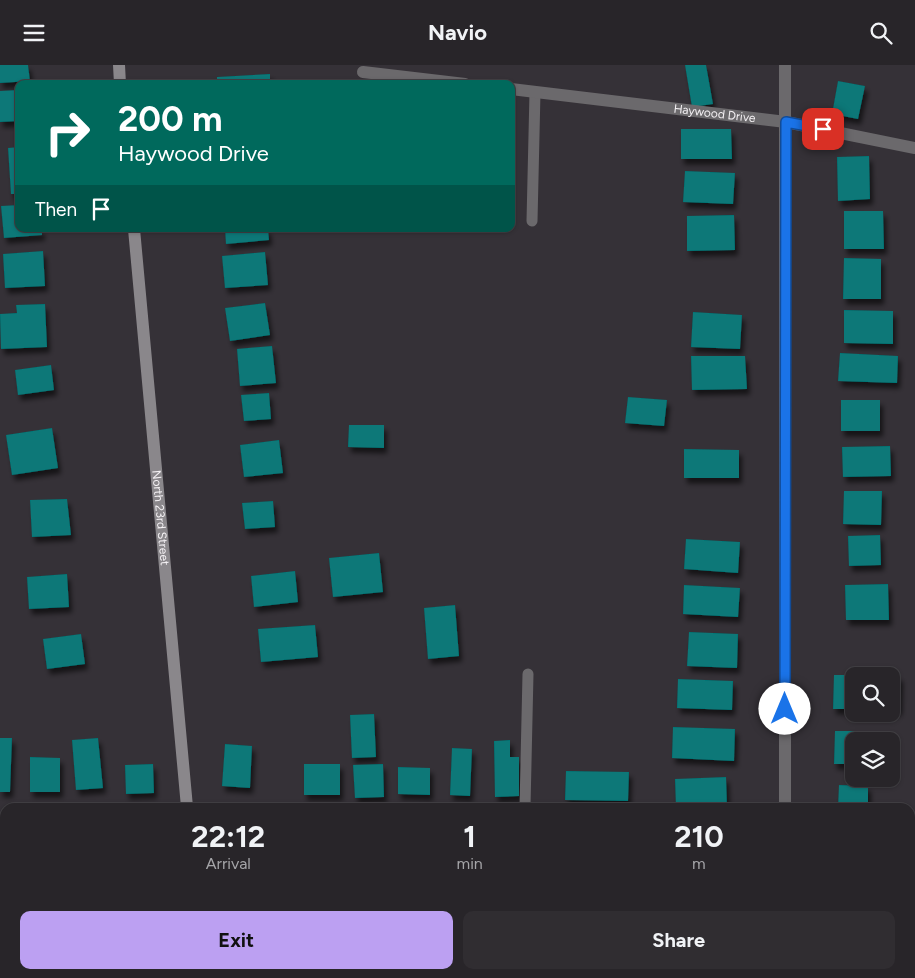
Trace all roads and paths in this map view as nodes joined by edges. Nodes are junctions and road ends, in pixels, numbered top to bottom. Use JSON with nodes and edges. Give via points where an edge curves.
{"nodes":[{"id":1,"x":119,"y":65,"type":"edge"},
{"id":2,"x":785,"y":65,"type":"edge"},
{"id":3,"x":362,"y":71,"type":"dead end"},
{"id":4,"x":120,"y":80,"type":"edge"},
{"id":5,"x":433,"y":80,"type":"edge"},
{"id":6,"x":515,"y":90,"type":"edge"},
{"id":7,"x":535,"y":92,"type":"junction"},
{"id":8,"x":786,"y":122,"type":"junction"},
{"id":9,"x":915,"y":148,"type":"edge"},
{"id":10,"x":532,"y":221,"type":"dead end"},
{"id":11,"x":134,"y":232,"type":"edge"},
{"id":12,"x":528,"y":674,"type":"dead end"},
{"id":13,"x":187,"y":803,"type":"edge"},
{"id":14,"x":526,"y":803,"type":"edge"},
{"id":15,"x":785,"y":803,"type":"edge"}],
"edges":[{"from":1,"to":4,"type":"main road"},
{"from":2,"to":8,"type":"street"},
{"from":3,"to":5,"type":"street"},
{"from":6,"to":7,"type":"street","name":"Haywood Drive"},
{"from":7,"to":8,"type":"street","name":"Haywood Drive"},
{"from":7,"to":10,"type":"lane"},
{"from":8,"to":9,"type":"street","name":"Haywood Drive"},
{"from":8,"to":15,"type":"street"},
{"from":11,"to":13,"type":"main road","name":"North 23rd Street"},
{"from":12,"to":14,"type":"lane"}]}
